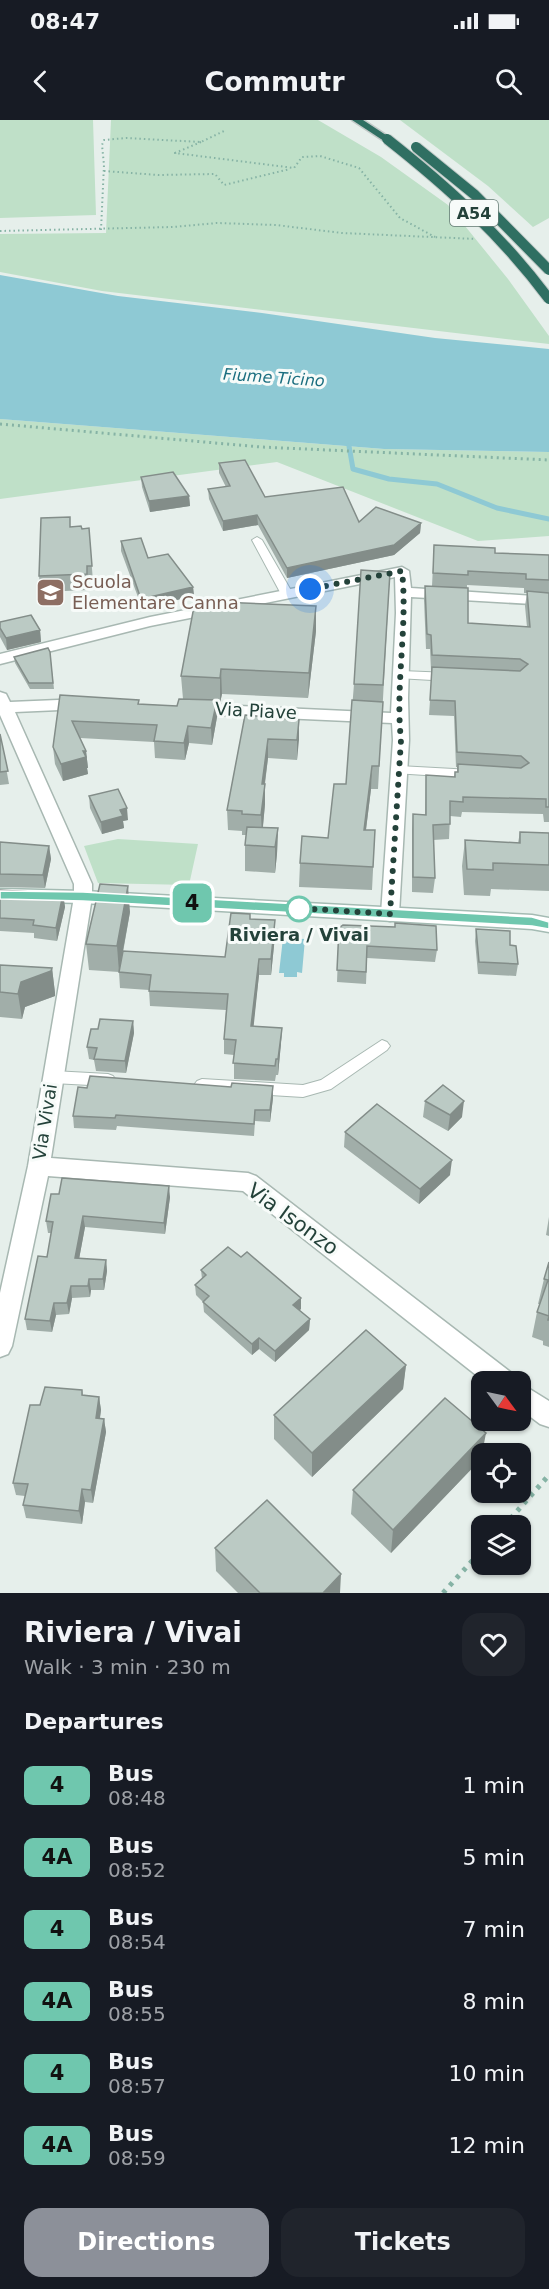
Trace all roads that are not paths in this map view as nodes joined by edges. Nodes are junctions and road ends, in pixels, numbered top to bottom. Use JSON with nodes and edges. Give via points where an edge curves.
{"nodes":[{"id":1,"x":357,"y":120,"type":"edge"},
{"id":2,"x":376,"y":120,"type":"edge"},
{"id":3,"x":392,"y":136,"type":"junction"},
{"id":4,"x":549,"y":270,"type":"edge"},
{"id":5,"x":549,"y":299,"type":"edge"},
{"id":6,"x":257,"y":540,"type":"dead end"},
{"id":7,"x":405,"y":592,"type":"junction"},
{"id":8,"x":287,"y":594,"type":"junction"},
{"id":9,"x":549,"y":601,"type":"edge"},
{"id":10,"x":0,"y":659,"type":"edge"},
{"id":11,"x":401,"y":675,"type":"junction"},
{"id":12,"x":459,"y":677,"type":"edge"},
{"id":13,"x":3,"y":702,"type":"edge"},
{"id":14,"x":93,"y":704,"type":"edge"},
{"id":15,"x":175,"y":708,"type":"edge"},
{"id":16,"x":399,"y":718,"type":"junction"},
{"id":17,"x":399,"y":771,"type":"junction"},
{"id":18,"x":483,"y":775,"type":"edge"},
{"id":19,"x":0,"y":895,"type":"edge"},
{"id":20,"x":83,"y":897,"type":"junction"},
{"id":21,"x":390,"y":914,"type":"junction"},
{"id":22,"x":549,"y":925,"type":"edge"},
{"id":23,"x":382,"y":1046,"type":"dead end"},
{"id":24,"x":53,"y":1077,"type":"junction"},
{"id":25,"x":124,"y":1081,"type":"edge"},
{"id":26,"x":184,"y":1084,"type":"edge"},
{"id":27,"x":39,"y":1166,"type":"junction"},
{"id":28,"x":0,"y":1346,"type":"edge"},
{"id":29,"x":490,"y":1371,"type":"edge"},
{"id":30,"x":531,"y":1402,"type":"edge"},
{"id":31,"x":549,"y":1416,"type":"edge"}],
"edges":[{"from":1,"to":3,"type":"highway","number":"A54"},
{"from":2,"to":3,"type":"highway","number":"A54"},
{"from":3,"to":4,"type":"highway","number":"A54","bridge":true,"via":[[437,162]]},
{"from":3,"to":5,"type":"highway","number":"A54","bridge":true,"via":[[497,234]]},
{"from":6,"to":8,"type":"lane"},
{"from":7,"to":8,"type":"street","via":[[402,571]]},
{"from":7,"to":9,"type":"street"},
{"from":7,"to":11,"type":"street"},
{"from":8,"to":10,"type":"street","via":[[60,642]]},
{"from":11,"to":12,"type":"lane"},
{"from":11,"to":16,"type":"street"},
{"from":13,"to":14,"type":"street"},
{"from":13,"to":20,"type":"street","via":[[83,884]]},
{"from":15,"to":16,"type":"street","name":"Via Piave"},
{"from":16,"to":17,"type":"street"},
{"from":17,"to":18,"type":"lane"},
{"from":17,"to":21,"type":"street"},
{"from":19,"to":20,"type":"street"},
{"from":20,"to":21,"type":"street"},
{"from":20,"to":24,"type":"street","name":"Via Vivai"},
{"from":21,"to":22,"type":"street"},
{"from":23,"to":26,"type":"lane","via":[[326,1085],[303,1091]]},
{"from":24,"to":25,"type":"lane"},
{"from":24,"to":27,"type":"street","name":"Via Vivai"},
{"from":27,"to":28,"type":"street","name":"Via Vivai"},
{"from":27,"to":29,"type":"street","name":"Via Isonzo","via":[[248,1182]]},
{"from":30,"to":31,"type":"street"}]}
